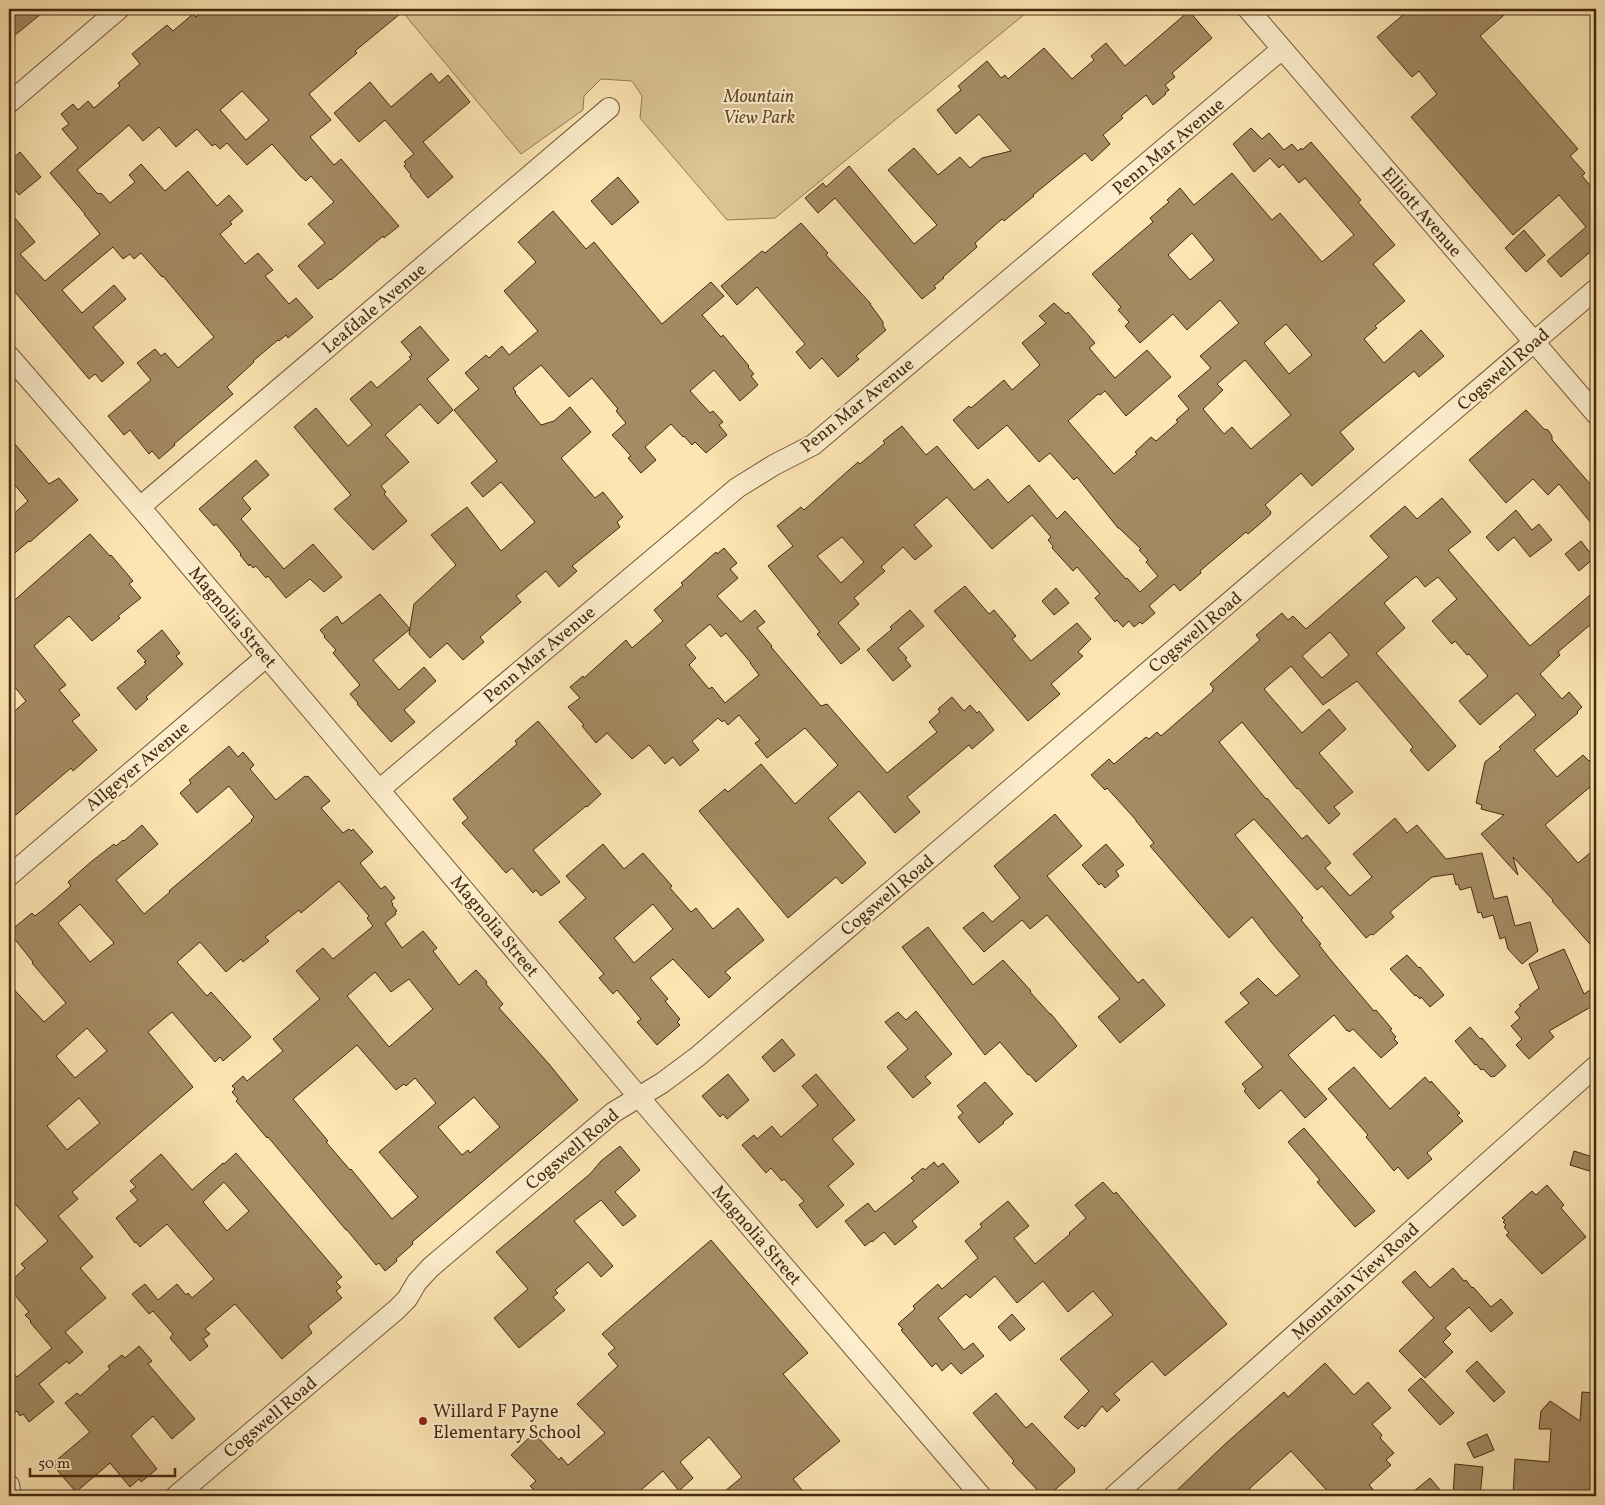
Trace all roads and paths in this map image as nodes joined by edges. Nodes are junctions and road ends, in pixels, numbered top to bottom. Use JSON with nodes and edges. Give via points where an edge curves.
{"nodes":[{"id":1,"x":119,"y":9,"type":"edge"},
{"id":2,"x":1248,"y":9,"type":"edge"},
{"id":3,"x":1282,"y":49,"type":"junction"},
{"id":4,"x":9,"y":103,"type":"edge"},
{"id":5,"x":609,"y":108,"type":"dead end"},
{"id":6,"x":1596,"y":289,"type":"edge"},
{"id":7,"x":1534,"y":342,"type":"junction"},
{"id":8,"x":9,"y":356,"type":"edge"},
{"id":9,"x":1596,"y":414,"type":"edge"},
{"id":10,"x":140,"y":507,"type":"junction"},
{"id":11,"x":266,"y":657,"type":"junction"},
{"id":12,"x":379,"y":790,"type":"junction"},
{"id":13,"x":9,"y":876,"type":"edge"},
{"id":14,"x":1596,"y":1066,"type":"edge"},
{"id":15,"x":638,"y":1096,"type":"junction"},
{"id":16,"x":9,"y":1485,"type":"edge"},
{"id":17,"x":11,"y":1496,"type":"edge"},
{"id":18,"x":176,"y":1496,"type":"edge"},
{"id":19,"x":981,"y":1496,"type":"edge"},
{"id":20,"x":1114,"y":1496,"type":"edge"}],
"edges":[{"from":1,"to":4,"type":"street"},
{"from":2,"to":3,"type":"street","name":"Elliott Avenue"},
{"from":3,"to":7,"type":"street","name":"Elliott Avenue"},
{"from":3,"to":12,"type":"street","name":"Penn Mar Avenue","via":[[813,445],[737,488]]},
{"from":5,"to":10,"type":"street","name":"Leafdale Avenue"},
{"from":6,"to":7,"type":"street","name":"Cogswell Road"},
{"from":7,"to":9,"type":"street","name":"Elliott Avenue"},
{"from":7,"to":15,"type":"street","name":"Cogswell Road","via":[[704,1051],[662,1083]]},
{"from":8,"to":10,"type":"street","name":"Magnolia Street"},
{"from":10,"to":11,"type":"street","name":"Magnolia Street"},
{"from":11,"to":12,"type":"street","name":"Magnolia Street"},
{"from":11,"to":13,"type":"street","name":"Allgeyer Avenue"},
{"from":12,"to":15,"type":"street","name":"Magnolia Street"},
{"from":14,"to":20,"type":"street","name":"Mountain View Road"},
{"from":15,"to":18,"type":"street","name":"Cogswell Road","via":[[614,1112],[431,1267],[396,1310]]},
{"from":15,"to":19,"type":"street","name":"Magnolia Street"},
{"from":16,"to":17,"type":"street"}]}
